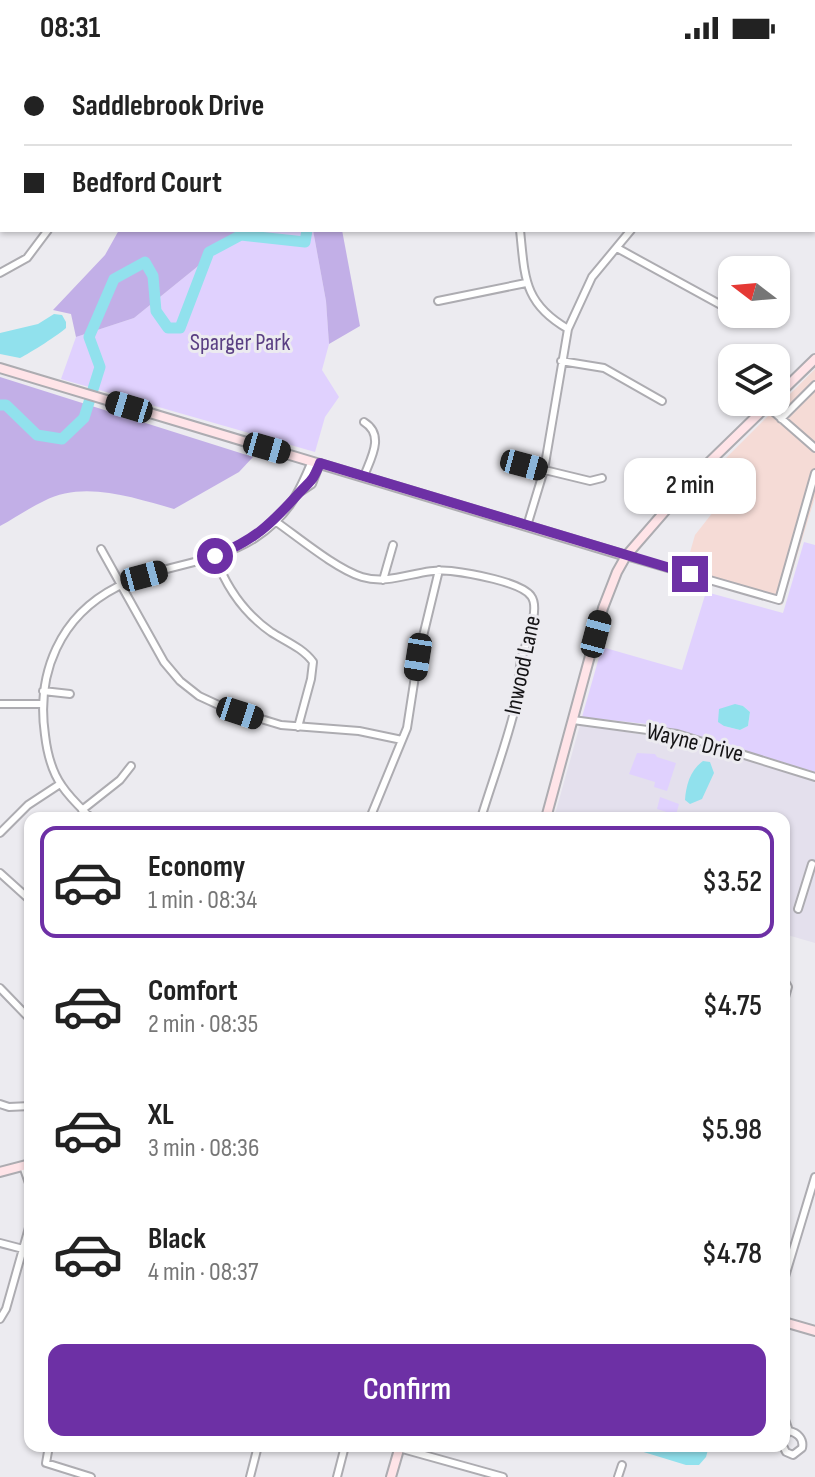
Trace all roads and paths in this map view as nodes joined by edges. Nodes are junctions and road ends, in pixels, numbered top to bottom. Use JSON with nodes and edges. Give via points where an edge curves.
{"nodes":[{"id":1,"x":46,"y":232,"type":"edge"},
{"id":2,"x":520,"y":232,"type":"edge"},
{"id":3,"x":629,"y":232,"type":"edge"},
{"id":4,"x":617,"y":248,"type":"junction"},
{"id":5,"x":0,"y":273,"type":"edge"},
{"id":6,"x":526,"y":283,"type":"junction"},
{"id":7,"x":438,"y":301,"type":"dead end"},
{"id":8,"x":718,"y":304,"type":"edge"},
{"id":9,"x":568,"y":329,"type":"junction"},
{"id":10,"x":815,"y":359,"type":"edge"},
{"id":11,"x":561,"y":361,"type":"junction"},
{"id":12,"x":0,"y":368,"type":"edge"},
{"id":13,"x":790,"y":383,"type":"edge"},
{"id":14,"x":815,"y":385,"type":"edge"},
{"id":15,"x":662,"y":401,"type":"dead end"},
{"id":16,"x":757,"y":416,"type":"edge"},
{"id":17,"x":779,"y":416,"type":"edge"},
{"id":18,"x":781,"y":419,"type":"junction"},
{"id":19,"x":364,"y":422,"type":"dead end"},
{"id":20,"x":815,"y":448,"type":"edge"},
{"id":21,"x":316,"y":462,"type":"junction"},
{"id":22,"x":524,"y":465,"type":"dead end"},
{"id":23,"x":544,"y":470,"type":"junction"},
{"id":24,"x":815,"y":473,"type":"edge"},
{"id":25,"x":364,"y":476,"type":"junction"},
{"id":26,"x":602,"y":478,"type":"dead end"},
{"id":27,"x":811,"y":500,"type":"edge"},
{"id":28,"x":275,"y":521,"type":"junction"},
{"id":29,"x":527,"y":526,"type":"junction"},
{"id":30,"x":393,"y":545,"type":"dead end"},
{"id":31,"x":101,"y":549,"type":"dead end"},
{"id":32,"x":215,"y":556,"type":"junction"},
{"id":33,"x":626,"y":556,"type":"junction"},
{"id":34,"x":439,"y":570,"type":"junction"},
{"id":35,"x":383,"y":580,"type":"junction"},
{"id":36,"x":120,"y":585,"type":"junction"},
{"id":37,"x":43,"y":691,"type":"junction"},
{"id":38,"x":70,"y":694,"type":"dead end"},
{"id":39,"x":0,"y":704,"type":"edge"},
{"id":40,"x":42,"y":704,"type":"junction"},
{"id":41,"x":573,"y":720,"type":"junction"},
{"id":42,"x":298,"y":727,"type":"junction"},
{"id":43,"x":402,"y":740,"type":"junction"},
{"id":44,"x":131,"y":766,"type":"dead end"},
{"id":45,"x":815,"y":777,"type":"edge"},
{"id":46,"x":60,"y":784,"type":"junction"},
{"id":47,"x":82,"y":810,"type":"junction"},
{"id":48,"x":84,"y":812,"type":"edge"},
{"id":49,"x":372,"y":812,"type":"edge"},
{"id":50,"x":483,"y":812,"type":"edge"},
{"id":51,"x":548,"y":812,"type":"edge"},
{"id":52,"x":0,"y":833,"type":"edge"},
{"id":53,"x":812,"y":864,"type":"dead end"},
{"id":54,"x":0,"y":873,"type":"edge"},
{"id":55,"x":24,"y":895,"type":"edge"},
{"id":56,"x":798,"y":909,"type":"dead end"},
{"id":57,"x":0,"y":988,"type":"edge"},
{"id":58,"x":24,"y":1013,"type":"edge"},
{"id":59,"x":0,"y":1104,"type":"edge"},
{"id":60,"x":24,"y":1106,"type":"edge"},
{"id":61,"x":24,"y":1166,"type":"edge"},
{"id":62,"x":0,"y":1172,"type":"edge"},
{"id":63,"x":815,"y":1177,"type":"edge"},
{"id":64,"x":0,"y":1243,"type":"edge"},
{"id":65,"x":24,"y":1245,"type":"edge"},
{"id":66,"x":23,"y":1249,"type":"junction"},
{"id":67,"x":790,"y":1260,"type":"edge"},
{"id":68,"x":0,"y":1319,"type":"edge"},
{"id":69,"x":790,"y":1324,"type":"edge"},
{"id":70,"x":815,"y":1331,"type":"edge"},
{"id":71,"x":790,"y":1434,"type":"edge"},
{"id":72,"x":47,"y":1452,"type":"edge"},
{"id":73,"x":256,"y":1452,"type":"edge"},
{"id":74,"x":343,"y":1452,"type":"edge"},
{"id":75,"x":398,"y":1452,"type":"edge"},
{"id":76,"x":416,"y":1452,"type":"edge"},
{"id":77,"x":786,"y":1452,"type":"edge"},
{"id":78,"x":622,"y":1465,"type":"dead end"},
{"id":79,"x":91,"y":1477,"type":"edge"},
{"id":80,"x":250,"y":1477,"type":"edge"},
{"id":81,"x":337,"y":1477,"type":"edge"},
{"id":82,"x":391,"y":1477,"type":"edge"},
{"id":83,"x":503,"y":1477,"type":"edge"},
{"id":84,"x":618,"y":1477,"type":"edge"}],
"edges":[{"from":1,"to":5,"type":"street","via":[[27,258]]},
{"from":2,"to":6,"type":"street"},
{"from":3,"to":4,"type":"street"},
{"from":4,"to":8,"type":"street"},
{"from":4,"to":9,"type":"street","via":[[592,277]]},
{"from":6,"to":7,"type":"street"},
{"from":6,"to":9,"type":"street","via":[[542,311]]},
{"from":9,"to":11,"type":"street"},
{"from":10,"to":13,"type":"street"},
{"from":11,"to":15,"type":"street","via":[[604,368]]},
{"from":11,"to":23,"type":"street"},
{"from":12,"to":21,"type":"street"},
{"from":14,"to":18,"type":"street"},
{"from":16,"to":33,"type":"street"},
{"from":17,"to":18,"type":"street"},
{"from":18,"to":20,"type":"street"},
{"from":19,"to":25,"type":"street","via":[[376,436]]},
{"from":21,"to":25,"type":"street"},
{"from":21,"to":28,"type":"street"},
{"from":22,"to":23,"type":"street"},
{"from":23,"to":26,"type":"street","via":[[590,481]]},
{"from":23,"to":29,"type":"street"},
{"from":24,"to":27,"type":"street"},
{"from":25,"to":29,"type":"street"},
{"from":27,"to":33,"type":"street","via":[[779,600]]},
{"from":28,"to":32,"type":"street","via":[[256,537]]},
{"from":28,"to":35,"type":"street","name":"Inwood Lane","via":[[353,573]]},
{"from":29,"to":33,"type":"street"},
{"from":30,"to":35,"type":"street"},
{"from":31,"to":36,"type":"street"},
{"from":32,"to":36,"type":"street"},
{"from":32,"to":42,"type":"street","via":[[243,608],[313,662]]},
{"from":33,"to":41,"type":"street","via":[[603,608]]},
{"from":34,"to":35,"type":"street","name":"Inwood Lane"},
{"from":34,"to":43,"type":"street"},
{"from":34,"to":50,"type":"street","name":"Inwood Lane","via":[[526,590],[535,602],[516,706]]},
{"from":36,"to":37,"type":"street","via":[[92,603],[70,627],[49,662]]},
{"from":36,"to":42,"type":"street","via":[[155,648],[189,689],[225,708]]},
{"from":37,"to":38,"type":"street"},
{"from":37,"to":40,"type":"street"},
{"from":39,"to":40,"type":"street"},
{"from":40,"to":46,"type":"street","via":[[47,748]]},
{"from":41,"to":45,"type":"street","name":"Wayne Drive","via":[[677,734]]},
{"from":41,"to":51,"type":"street"},
{"from":42,"to":43,"type":"street"},
{"from":43,"to":49,"type":"street"},
{"from":44,"to":47,"type":"street"},
{"from":46,"to":47,"type":"street"},
{"from":46,"to":52,"type":"street"},
{"from":47,"to":48,"type":"street"},
{"from":53,"to":56,"type":"street"},
{"from":54,"to":55,"type":"street"},
{"from":57,"to":58,"type":"street"},
{"from":59,"to":60,"type":"street"},
{"from":61,"to":62,"type":"street"},
{"from":63,"to":67,"type":"street"},
{"from":64,"to":66,"type":"street"},
{"from":65,"to":66,"type":"street"},
{"from":66,"to":68,"type":"street"},
{"from":69,"to":70,"type":"street"},
{"from":71,"to":77,"type":"street","via":[[799,1435],[802,1448],[793,1455]]},
{"from":72,"to":79,"type":"street","via":[[48,1464]]},
{"from":73,"to":80,"type":"street"},
{"from":74,"to":81,"type":"street"},
{"from":75,"to":82,"type":"street"},
{"from":76,"to":83,"type":"street"},
{"from":78,"to":84,"type":"street"}]}
